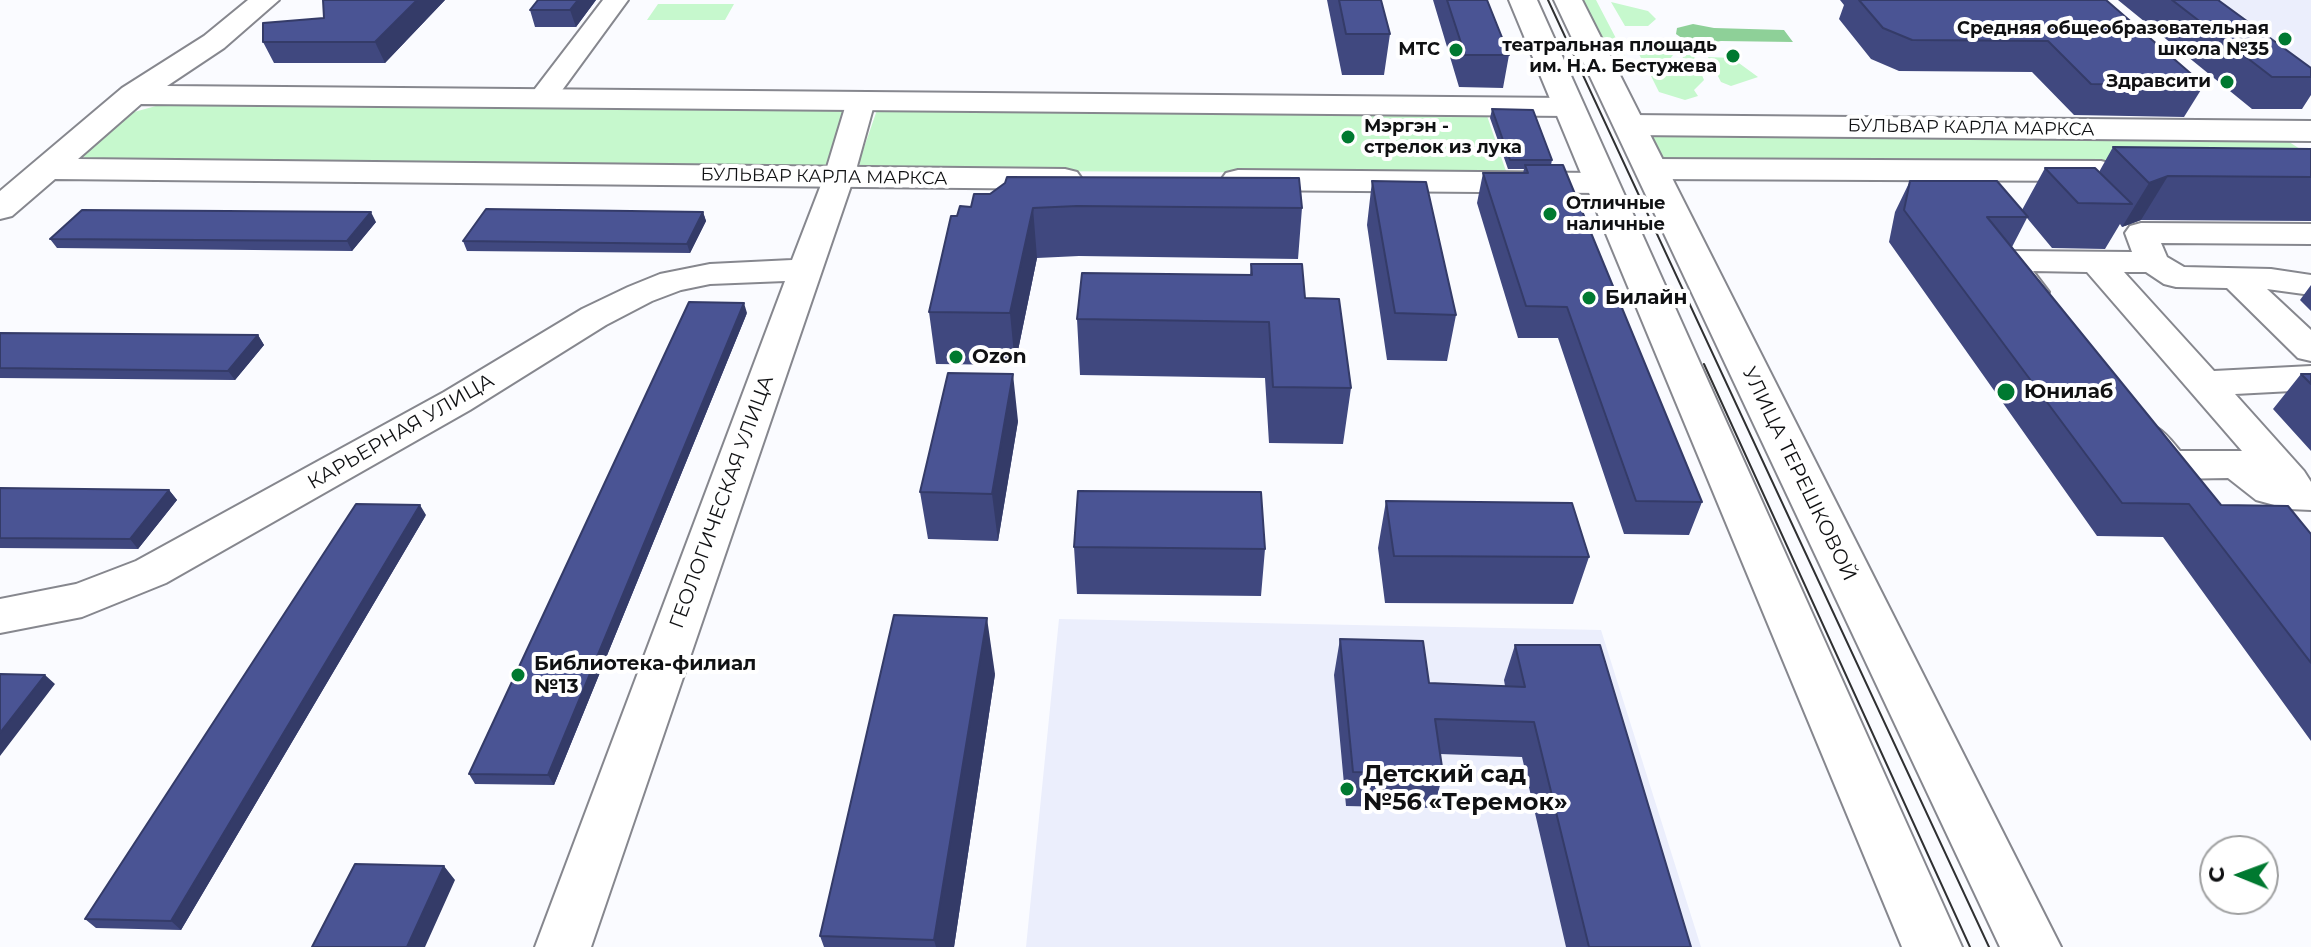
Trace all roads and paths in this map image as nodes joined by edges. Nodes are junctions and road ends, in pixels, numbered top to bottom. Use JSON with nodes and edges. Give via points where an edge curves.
{"nodes":[{"id":1,"x":265,"y":0,"type":"edge"},
{"id":2,"x":616,"y":0,"type":"edge"},
{"id":3,"x":1523,"y":0,"type":"edge"},
{"id":4,"x":1568,"y":0,"type":"edge"},
{"id":5,"x":133,"y":95,"type":"junction"},
{"id":6,"x":542,"y":98,"type":"junction"},
{"id":7,"x":861,"y":101,"type":"junction"},
{"id":8,"x":1568,"y":107,"type":"junction"},
{"id":9,"x":1630,"y":125,"type":"junction"},
{"id":10,"x":2305,"y":136,"type":"edge"},
{"id":11,"x":47,"y":169,"type":"junction"},
{"id":12,"x":1652,"y":169,"type":"junction"},
{"id":13,"x":1966,"y":171,"type":"junction"},
{"id":14,"x":2136,"y":172,"type":"edge"},
{"id":15,"x":839,"y":177,"type":"junction"},
{"id":16,"x":1093,"y":179,"type":"edge"},
{"id":17,"x":1204,"y":180,"type":"edge"},
{"id":18,"x":1601,"y":183,"type":"junction"},
{"id":19,"x":0,"y":209,"type":"edge"},
{"id":20,"x":2311,"y":234,"type":"edge"},
{"id":21,"x":2042,"y":262,"type":"junction"},
{"id":22,"x":2097,"y":262,"type":"junction"},
{"id":23,"x":2153,"y":262,"type":"junction"},
{"id":24,"x":805,"y":270,"type":"junction"},
{"id":25,"x":2236,"y":278,"type":"junction"},
{"id":26,"x":2311,"y":285,"type":"edge"},
{"id":27,"x":2055,"y":321,"type":"edge"},
{"id":28,"x":2311,"y":350,"type":"edge"},
{"id":29,"x":2311,"y":378,"type":"edge"},
{"id":30,"x":2204,"y":384,"type":"junction"},
{"id":31,"x":2121,"y":405,"type":"edge"},
{"id":32,"x":2256,"y":464,"type":"junction"},
{"id":33,"x":2307,"y":496,"type":"edge"},
{"id":34,"x":0,"y":616,"type":"edge"},
{"id":35,"x":563,"y":947,"type":"edge"},
{"id":36,"x":1932,"y":947,"type":"edge"},
{"id":37,"x":2031,"y":947,"type":"edge"}],
"edges":[{"from":1,"to":5,"type":"street","via":[[214,42]]},
{"from":2,"to":6,"type":"street"},
{"from":3,"to":8,"type":"street"},
{"from":4,"to":9,"type":"street","name":"УЛИЦА ТЕРЕШКОВОЙ"},
{"from":5,"to":6,"type":"street"},
{"from":5,"to":11,"type":"street"},
{"from":6,"to":7,"type":"street"},
{"from":7,"to":8,"type":"street"},
{"from":7,"to":15,"type":"street","name":"ГЕОЛОГИЧЕСКАЯ УЛИЦА"},
{"from":8,"to":18,"type":"street"},
{"from":9,"to":10,"type":"street","name":"БУЛЬВАР КАРЛА МАРКСА"},
{"from":9,"to":12,"type":"street","name":"УЛИЦА ТЕРЕШКОВОЙ"},
{"from":11,"to":15,"type":"street","name":"БУЛЬВАР КАРЛА МАРКСА"},
{"from":11,"to":19,"type":"street"},
{"from":12,"to":13,"type":"street"},
{"from":12,"to":37,"type":"street","name":"УЛИЦА ТЕРЕШКОВОЙ"},
{"from":13,"to":14,"type":"street"},
{"from":13,"to":21,"type":"street"},
{"from":15,"to":16,"type":"street","name":"БУЛЬВАР КАРЛА МАРКСА"},
{"from":15,"to":24,"type":"street","name":"ГЕОЛОГИЧЕСКАЯ УЛИЦА"},
{"from":17,"to":18,"type":"street"},
{"from":18,"to":36,"type":"street"},
{"from":20,"to":23,"type":"street","via":[[2141,233]]},
{"from":21,"to":22,"type":"street"},
{"from":21,"to":27,"type":"street","via":[[2008,261]]},
{"from":22,"to":23,"type":"street"},
{"from":22,"to":30,"type":"street"},
{"from":23,"to":25,"type":"street","via":[[2176,277]]},
{"from":24,"to":34,"type":"street","name":"КАРЬЕРНАЯ УЛИЦА","via":[[710,274],[640,294],[151,572],[82,600]]},
{"from":24,"to":35,"type":"street","name":"ГЕОЛОГИЧЕСКАЯ УЛИЦА"},
{"from":25,"to":26,"type":"street"},
{"from":25,"to":28,"type":"street"},
{"from":29,"to":30,"type":"street"},
{"from":30,"to":32,"type":"street"},
{"from":31,"to":32,"type":"street","via":[[2169,465]]},
{"from":32,"to":33,"type":"street"}]}
